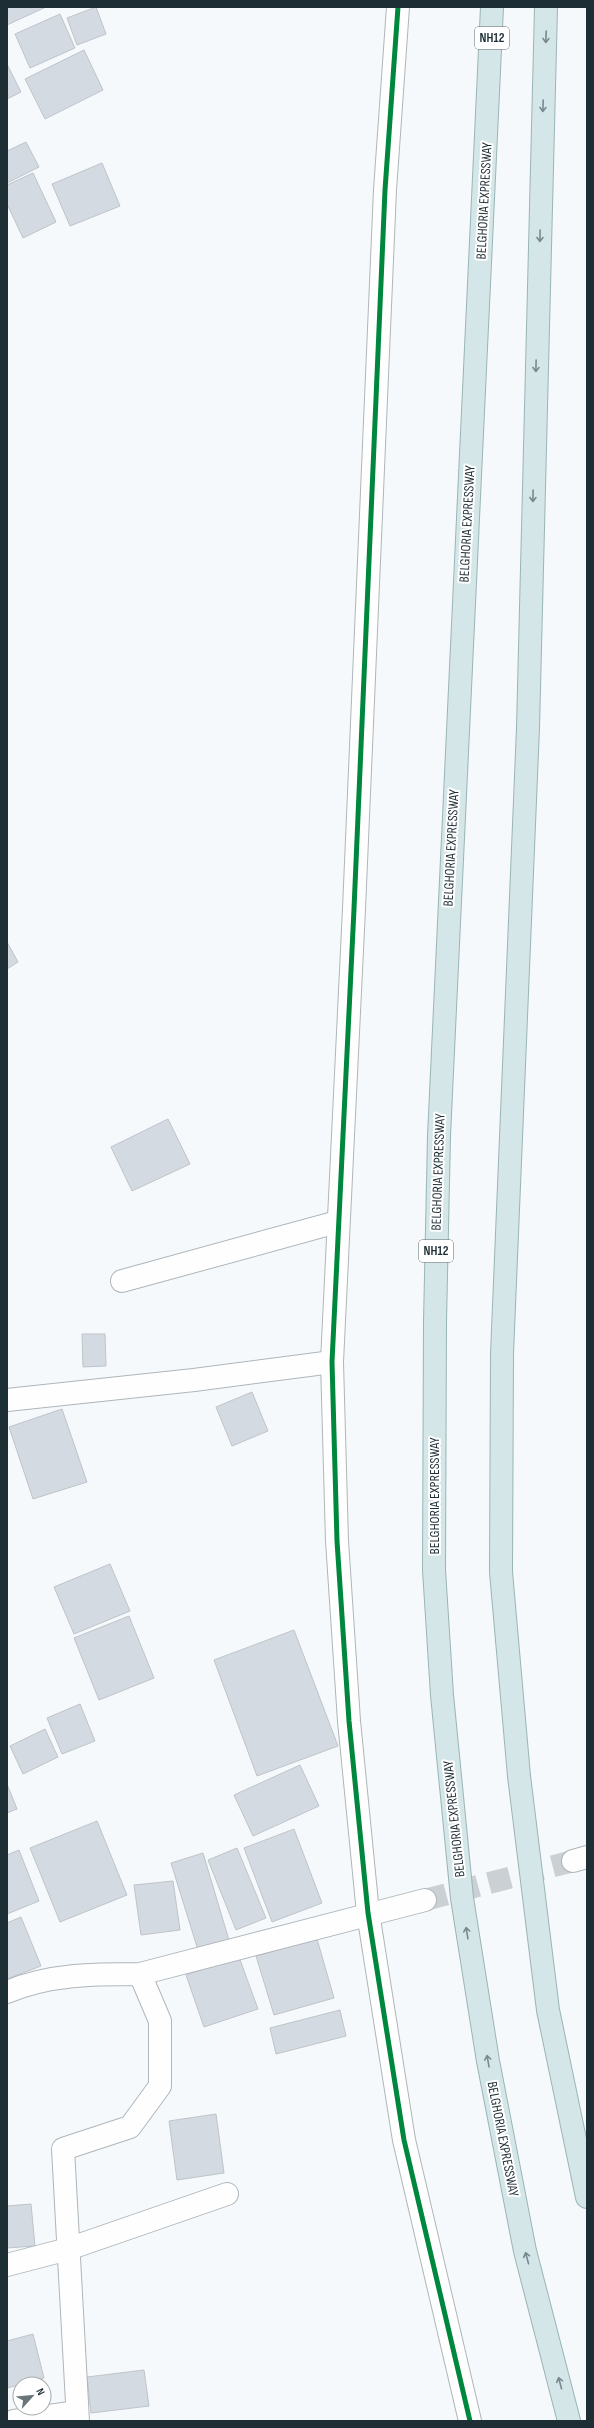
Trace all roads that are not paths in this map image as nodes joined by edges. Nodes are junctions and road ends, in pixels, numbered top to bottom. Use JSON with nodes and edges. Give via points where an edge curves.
{"nodes":[{"id":1,"x":398,"y":7,"type":"edge"},
{"id":2,"x":492,"y":7,"type":"edge"},
{"id":3,"x":546,"y":7,"type":"edge"},
{"id":4,"x":337,"y":1222,"type":"junction"},
{"id":5,"x":122,"y":1282,"type":"dead end"},
{"id":6,"x":332,"y":1362,"type":"junction"},
{"id":7,"x":7,"y":1400,"type":"edge"},
{"id":8,"x":425,"y":1900,"type":"tunnel mouth"},
{"id":9,"x":368,"y":1913,"type":"junction"},
{"id":10,"x":140,"y":1974,"type":"junction"},
{"id":11,"x":7,"y":1992,"type":"edge"},
{"id":12,"x":227,"y":2194,"type":"dead end"},
{"id":13,"x":587,"y":2197,"type":"edge"},
{"id":14,"x":68,"y":2249,"type":"junction"},
{"id":15,"x":7,"y":2265,"type":"edge"},
{"id":16,"x":77,"y":2417,"type":"edge"},
{"id":17,"x":14,"y":2421,"type":"edge"},
{"id":18,"x":470,"y":2421,"type":"edge"},
{"id":19,"x":570,"y":2421,"type":"edge"}],
"edges":[{"from":1,"to":4,"type":"street","via":[[384,190],[355,901]]},
{"from":19,"to":2,"type":"highway","name":"BELGHORIA EXPRESSWAY","number":"NH12","one_way":true,"via":[[525,2251],[488,2061],[462,1898],[442,1695],[434,1570],[439,1136]]},
{"from":3,"to":13,"type":"highway","one_way":true,"via":[[528,728],[502,1354],[501,1572],[518,1776],[548,2010]]},
{"from":4,"to":5,"type":"street"},
{"from":4,"to":6,"type":"street"},
{"from":6,"to":7,"type":"street"},
{"from":6,"to":9,"type":"street","via":[[337,1541],[349,1722]]},
{"from":8,"to":9,"type":"street"},
{"from":9,"to":10,"type":"street"},
{"from":9,"to":18,"type":"street","via":[[404,2140]]},
{"from":10,"to":11,"type":"street","via":[[86,1974],[28,1983]]},
{"from":10,"to":14,"type":"street","via":[[160,2021],[160,2086],[130,2128],[63,2149]]},
{"from":12,"to":14,"type":"street"},
{"from":14,"to":15,"type":"street"},
{"from":14,"to":16,"type":"street"},
{"from":16,"to":17,"type":"street"}]}
